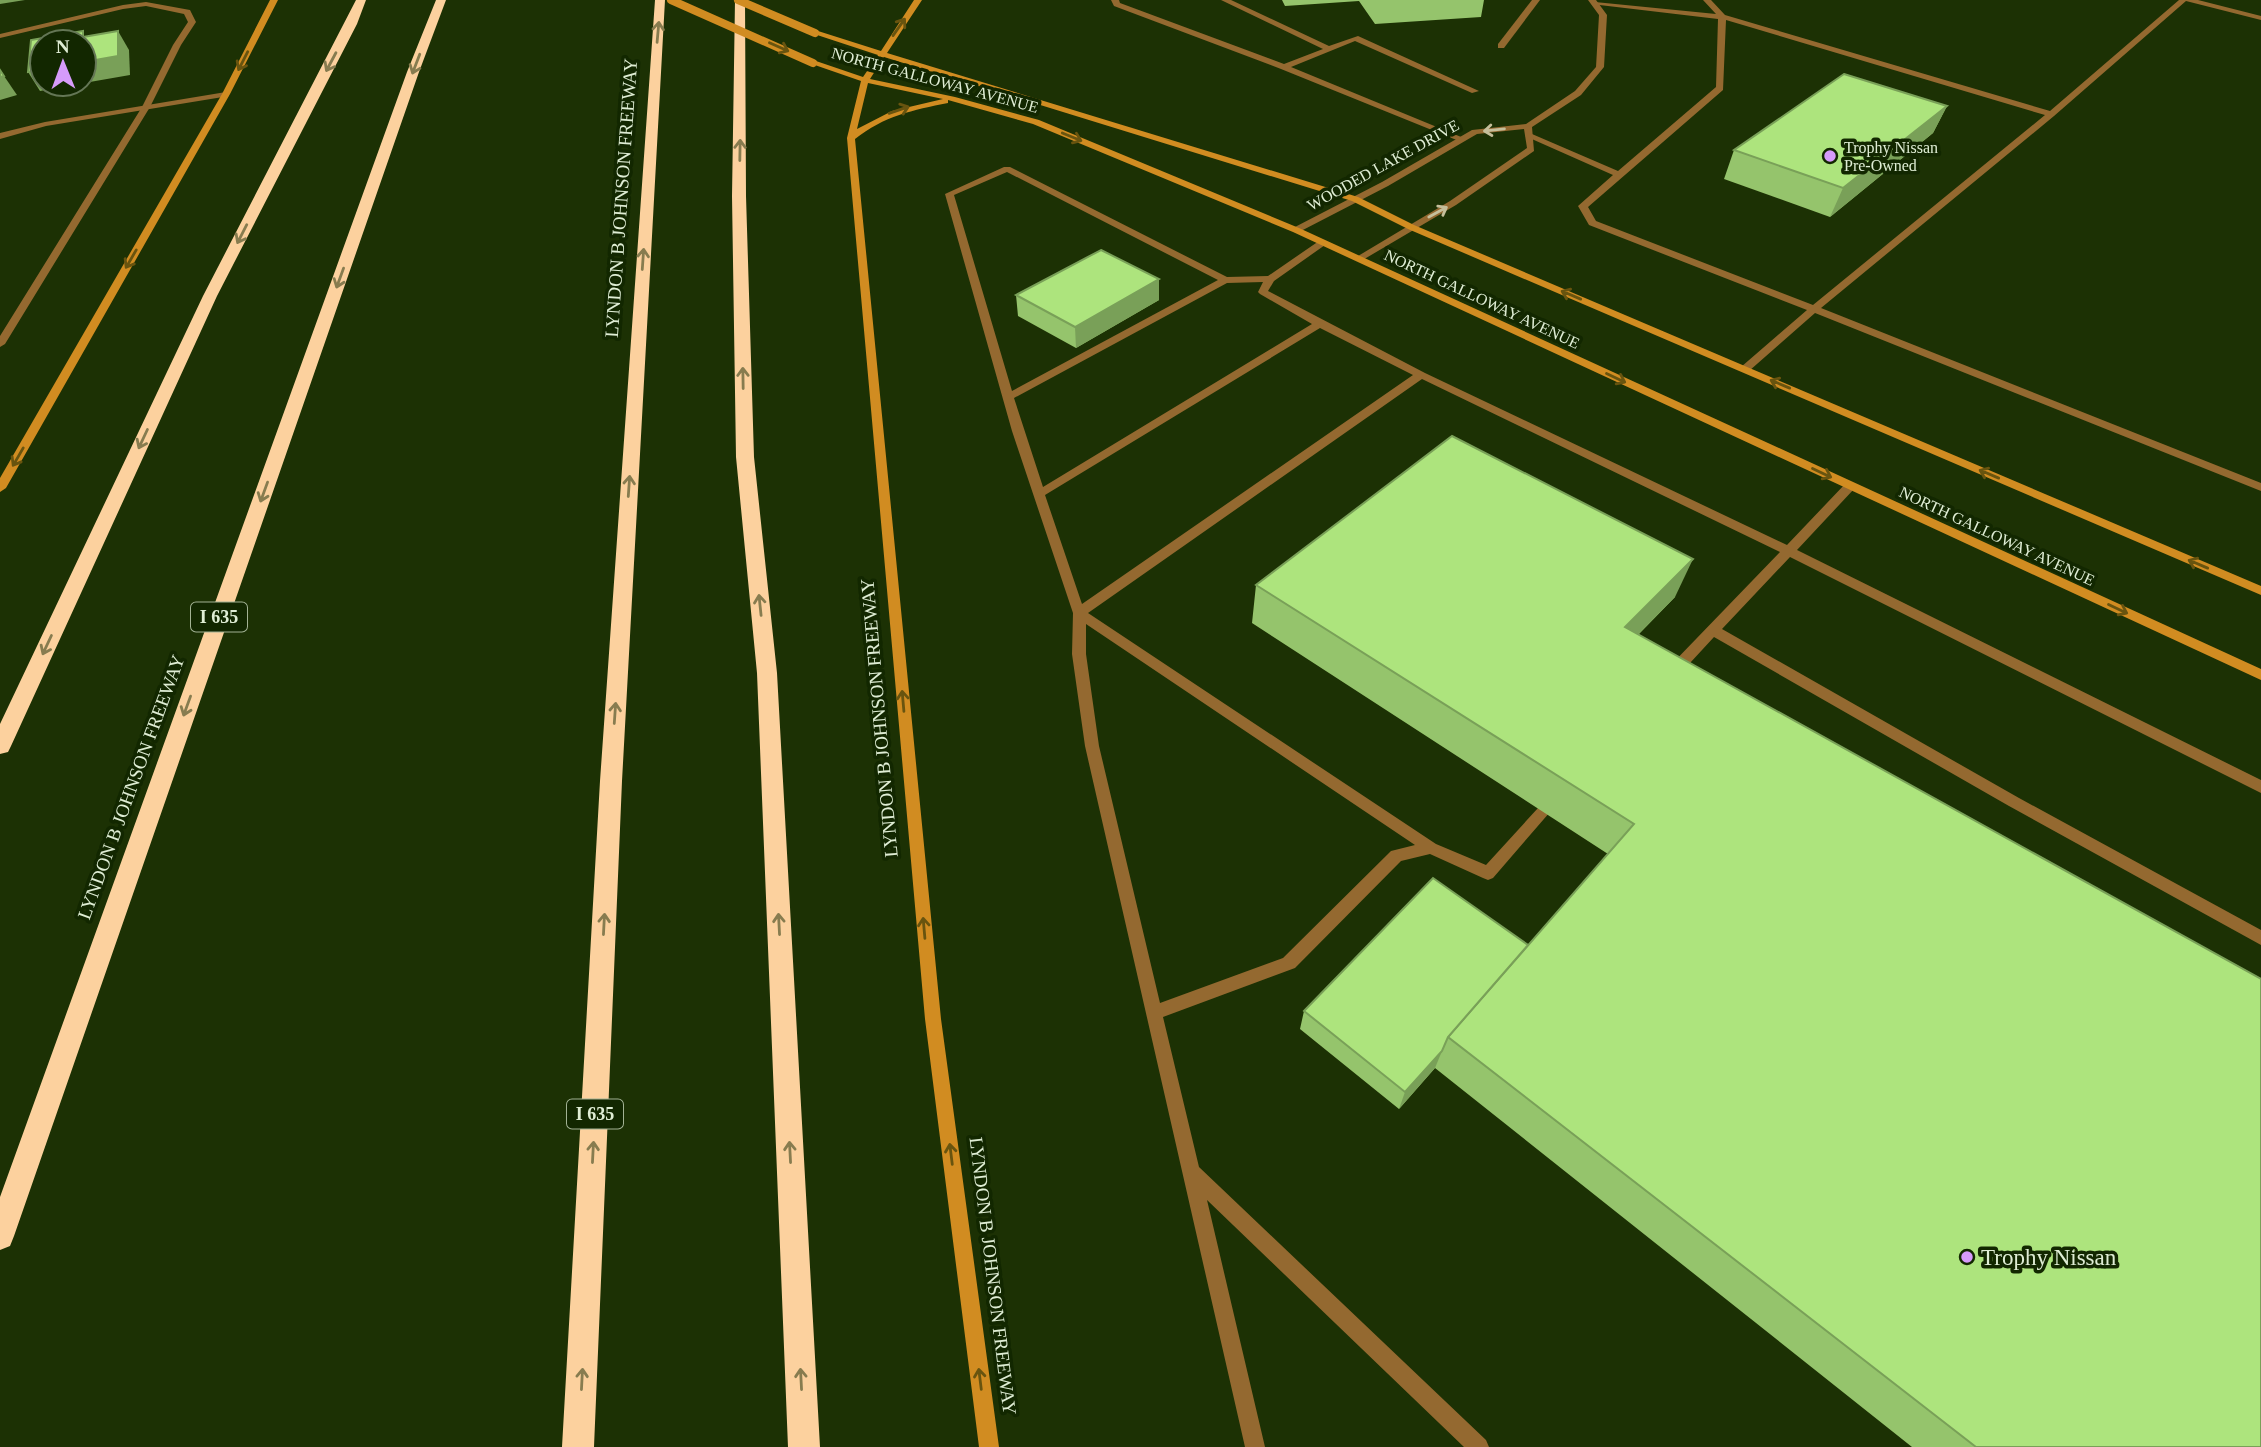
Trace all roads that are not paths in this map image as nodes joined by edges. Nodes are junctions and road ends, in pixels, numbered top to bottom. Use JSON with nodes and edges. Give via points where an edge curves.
{"nodes":[{"id":1,"x":274,"y":0,"type":"edge"},
{"id":2,"x":360,"y":0,"type":"edge"},
{"id":3,"x":441,"y":0,"type":"edge"},
{"id":4,"x":660,"y":0,"type":"edge"},
{"id":5,"x":671,"y":0,"type":"edge"},
{"id":6,"x":739,"y":0,"type":"edge"},
{"id":7,"x":918,"y":0,"type":"edge"},
{"id":8,"x":1115,"y":0,"type":"edge"},
{"id":9,"x":1225,"y":0,"type":"edge"},
{"id":10,"x":1536,"y":0,"type":"edge"},
{"id":11,"x":1707,"y":0,"type":"edge"},
{"id":12,"x":2183,"y":0,"type":"edge"},
{"id":13,"x":2189,"y":0,"type":"edge"},
{"id":14,"x":1594,"y":2,"type":"edge"},
{"id":15,"x":1722,"y":18,"type":"junction"},
{"id":16,"x":2261,"y":18,"type":"edge"},
{"id":17,"x":0,"y":36,"type":"edge"},
{"id":18,"x":1501,"y":46,"type":"dead end"},
{"id":19,"x":1329,"y":48,"type":"junction"},
{"id":20,"x":879,"y":55,"type":"junction"},
{"id":21,"x":1284,"y":67,"type":"junction"},
{"id":22,"x":865,"y":80,"type":"junction"},
{"id":23,"x":1475,"y":91,"type":"dead end"},
{"id":24,"x":226,"y":94,"type":"junction"},
{"id":25,"x":955,"y":99,"type":"junction"},
{"id":26,"x":146,"y":107,"type":"junction"},
{"id":27,"x":2051,"y":114,"type":"junction"},
{"id":28,"x":1529,"y":131,"type":"junction"},
{"id":29,"x":0,"y":136,"type":"edge"},
{"id":30,"x":851,"y":138,"type":"junction"},
{"id":31,"x":1462,"y":139,"type":"junction"},
{"id":32,"x":1620,"y":176,"type":"junction"},
{"id":33,"x":1354,"y":199,"type":"junction"},
{"id":34,"x":1411,"y":227,"type":"junction"},
{"id":35,"x":1296,"y":230,"type":"junction"},
{"id":36,"x":1322,"y":243,"type":"junction"},
{"id":37,"x":1358,"y":259,"type":"junction"},
{"id":38,"x":1270,"y":279,"type":"junction"},
{"id":39,"x":1225,"y":280,"type":"junction"},
{"id":40,"x":1814,"y":309,"type":"junction"},
{"id":41,"x":1319,"y":324,"type":"junction"},
{"id":42,"x":0,"y":344,"type":"edge"},
{"id":43,"x":1745,"y":369,"type":"junction"},
{"id":44,"x":1421,"y":376,"type":"junction"},
{"id":45,"x":1008,"y":397,"type":"junction"},
{"id":46,"x":1850,"y":486,"type":"junction"},
{"id":47,"x":2261,"y":487,"type":"edge"},
{"id":48,"x":0,"y":488,"type":"edge"},
{"id":49,"x":1039,"y":494,"type":"junction"},
{"id":50,"x":1789,"y":551,"type":"junction"},
{"id":51,"x":2261,"y":591,"type":"edge"},
{"id":52,"x":1079,"y":613,"type":"junction"},
{"id":53,"x":1713,"y":630,"type":"junction"},
{"id":54,"x":2261,"y":675,"type":"edge"},
{"id":55,"x":1663,"y":682,"type":"edge"},
{"id":56,"x":0,"y":746,"type":"edge"},
{"id":57,"x":2261,"y":787,"type":"edge"},
{"id":58,"x":1543,"y":812,"type":"edge"},
{"id":59,"x":1431,"y":848,"type":"junction"},
{"id":60,"x":2261,"y":939,"type":"edge"},
{"id":61,"x":1154,"y":1013,"type":"junction"},
{"id":62,"x":1192,"y":1172,"type":"junction"},
{"id":63,"x":0,"y":1236,"type":"edge"},
{"id":64,"x":578,"y":1447,"type":"edge"},
{"id":65,"x":804,"y":1447,"type":"edge"},
{"id":66,"x":989,"y":1447,"type":"edge"},
{"id":67,"x":1255,"y":1447,"type":"edge"},
{"id":68,"x":1479,"y":1447,"type":"edge"}],
"edges":[{"from":1,"to":24,"type":"main road","one_way":true},
{"from":2,"to":56,"type":"highway","one_way":true,"via":[[210,296]]},
{"from":3,"to":63,"type":"highway","name":"LYNDON B JOHNSON FREEWAY","number":"I 635","one_way":true},
{"from":64,"to":4,"type":"highway","name":"LYNDON B JOHNSON FREEWAY","number":"I 635","one_way":true,"via":[[611,781]]},
{"from":5,"to":22,"type":"main road","name":"NORTH GALLOWAY AVENUE","one_way":true,"bridge":true,"via":[[813,63]]},
{"from":6,"to":20,"type":"main road","name":"NORTH GALLOWAY AVENUE","bridge":true},
{"from":65,"to":6,"type":"highway","one_way":true,"via":[[767,673],[745,457]]},
{"from":20,"to":7,"type":"main road","name":"LYNDON B JOHNSON FREEWAY","one_way":true},
{"from":8,"to":21,"type":"street"},
{"from":9,"to":19,"type":"street"},
{"from":10,"to":18,"type":"street"},
{"from":11,"to":15,"type":"street"},
{"from":12,"to":27,"type":"street"},
{"from":13,"to":16,"type":"street"},
{"from":14,"to":15,"type":"street"},
{"from":14,"to":28,"type":"street","name":"WOODED LAKE DRIVE","via":[[1603,15],[1600,67],[1578,93]]},
{"from":15,"to":27,"type":"street"},
{"from":15,"to":32,"type":"street","via":[[1720,88]]},
{"from":17,"to":26,"type":"street","via":[[146,4],[187,12],[192,23]]},
{"from":19,"to":21,"type":"street"},
{"from":19,"to":23,"type":"street","via":[[1355,38]]},
{"from":20,"to":22,"type":"main road","name":"LYNDON B JOHNSON FREEWAY"},
{"from":20,"to":33,"type":"main road","name":"NORTH GALLOWAY AVENUE"},
{"from":21,"to":31,"type":"street"},
{"from":22,"to":25,"type":"main road","name":"NORTH GALLOWAY AVENUE"},
{"from":22,"to":30,"type":"main road","name":"LYNDON B JOHNSON FREEWAY"},
{"from":24,"to":26,"type":"street"},
{"from":24,"to":48,"type":"main road","one_way":true},
{"from":30,"to":25,"type":"main road","one_way":true,"via":[[870,122],[898,110]]},
{"from":25,"to":35,"type":"main road","name":"NORTH GALLOWAY AVENUE","one_way":true,"via":[[1035,122]]},
{"from":26,"to":29,"type":"street"},
{"from":26,"to":42,"type":"street"},
{"from":27,"to":40,"type":"street"},
{"from":28,"to":31,"type":"street","name":"WOODED LAKE DRIVE","one_way":true,"via":[[1475,132]]},
{"from":28,"to":32,"type":"street"},
{"from":34,"to":28,"type":"street","name":"WOODED LAKE DRIVE","one_way":true,"via":[[1453,204],[1531,149]]},
{"from":66,"to":30,"type":"main road","name":"LYNDON B JOHNSON FREEWAY","one_way":true,"via":[[933,1019]]},
{"from":31,"to":33,"type":"street","name":"WOODED LAKE DRIVE"},
{"from":32,"to":40,"type":"street","via":[[1583,206],[1592,223]]},
{"from":33,"to":34,"type":"main road","name":"NORTH GALLOWAY AVENUE"},
{"from":33,"to":35,"type":"street","name":"WOODED LAKE DRIVE"},
{"from":34,"to":37,"type":"street","name":"WOODED LAKE DRIVE"},
{"from":43,"to":34,"type":"main road","name":"NORTH GALLOWAY AVENUE","one_way":true},
{"from":35,"to":36,"type":"main road","name":"NORTH GALLOWAY AVENUE"},
{"from":36,"to":37,"type":"main road","name":"NORTH GALLOWAY AVENUE"},
{"from":36,"to":38,"type":"street"},
{"from":37,"to":46,"type":"main road","name":"NORTH GALLOWAY AVENUE","one_way":true},
{"from":38,"to":39,"type":"street"},
{"from":38,"to":41,"type":"street","via":[[1263,292]]},
{"from":39,"to":45,"type":"street"},
{"from":39,"to":45,"type":"street","via":[[1007,169],[949,194]]},
{"from":40,"to":43,"type":"street"},
{"from":40,"to":47,"type":"street"},
{"from":41,"to":44,"type":"street"},
{"from":41,"to":49,"type":"street"},
{"from":51,"to":43,"type":"main road","name":"NORTH GALLOWAY AVENUE","one_way":true},
{"from":44,"to":50,"type":"street"},
{"from":44,"to":52,"type":"street"},
{"from":45,"to":49,"type":"street"},
{"from":46,"to":50,"type":"street"},
{"from":46,"to":54,"type":"main road","name":"NORTH GALLOWAY AVENUE","one_way":true},
{"from":49,"to":52,"type":"street"},
{"from":50,"to":53,"type":"street"},
{"from":50,"to":57,"type":"street"},
{"from":52,"to":59,"type":"street"},
{"from":52,"to":61,"type":"street","via":[[1079,654],[1092,746]]},
{"from":53,"to":55,"type":"street"},
{"from":53,"to":60,"type":"street"},
{"from":58,"to":59,"type":"street","via":[[1488,873]]},
{"from":59,"to":61,"type":"street","via":[[1396,856],[1289,963]]},
{"from":61,"to":62,"type":"street"},
{"from":62,"to":67,"type":"street"},
{"from":62,"to":68,"type":"street"}]}
